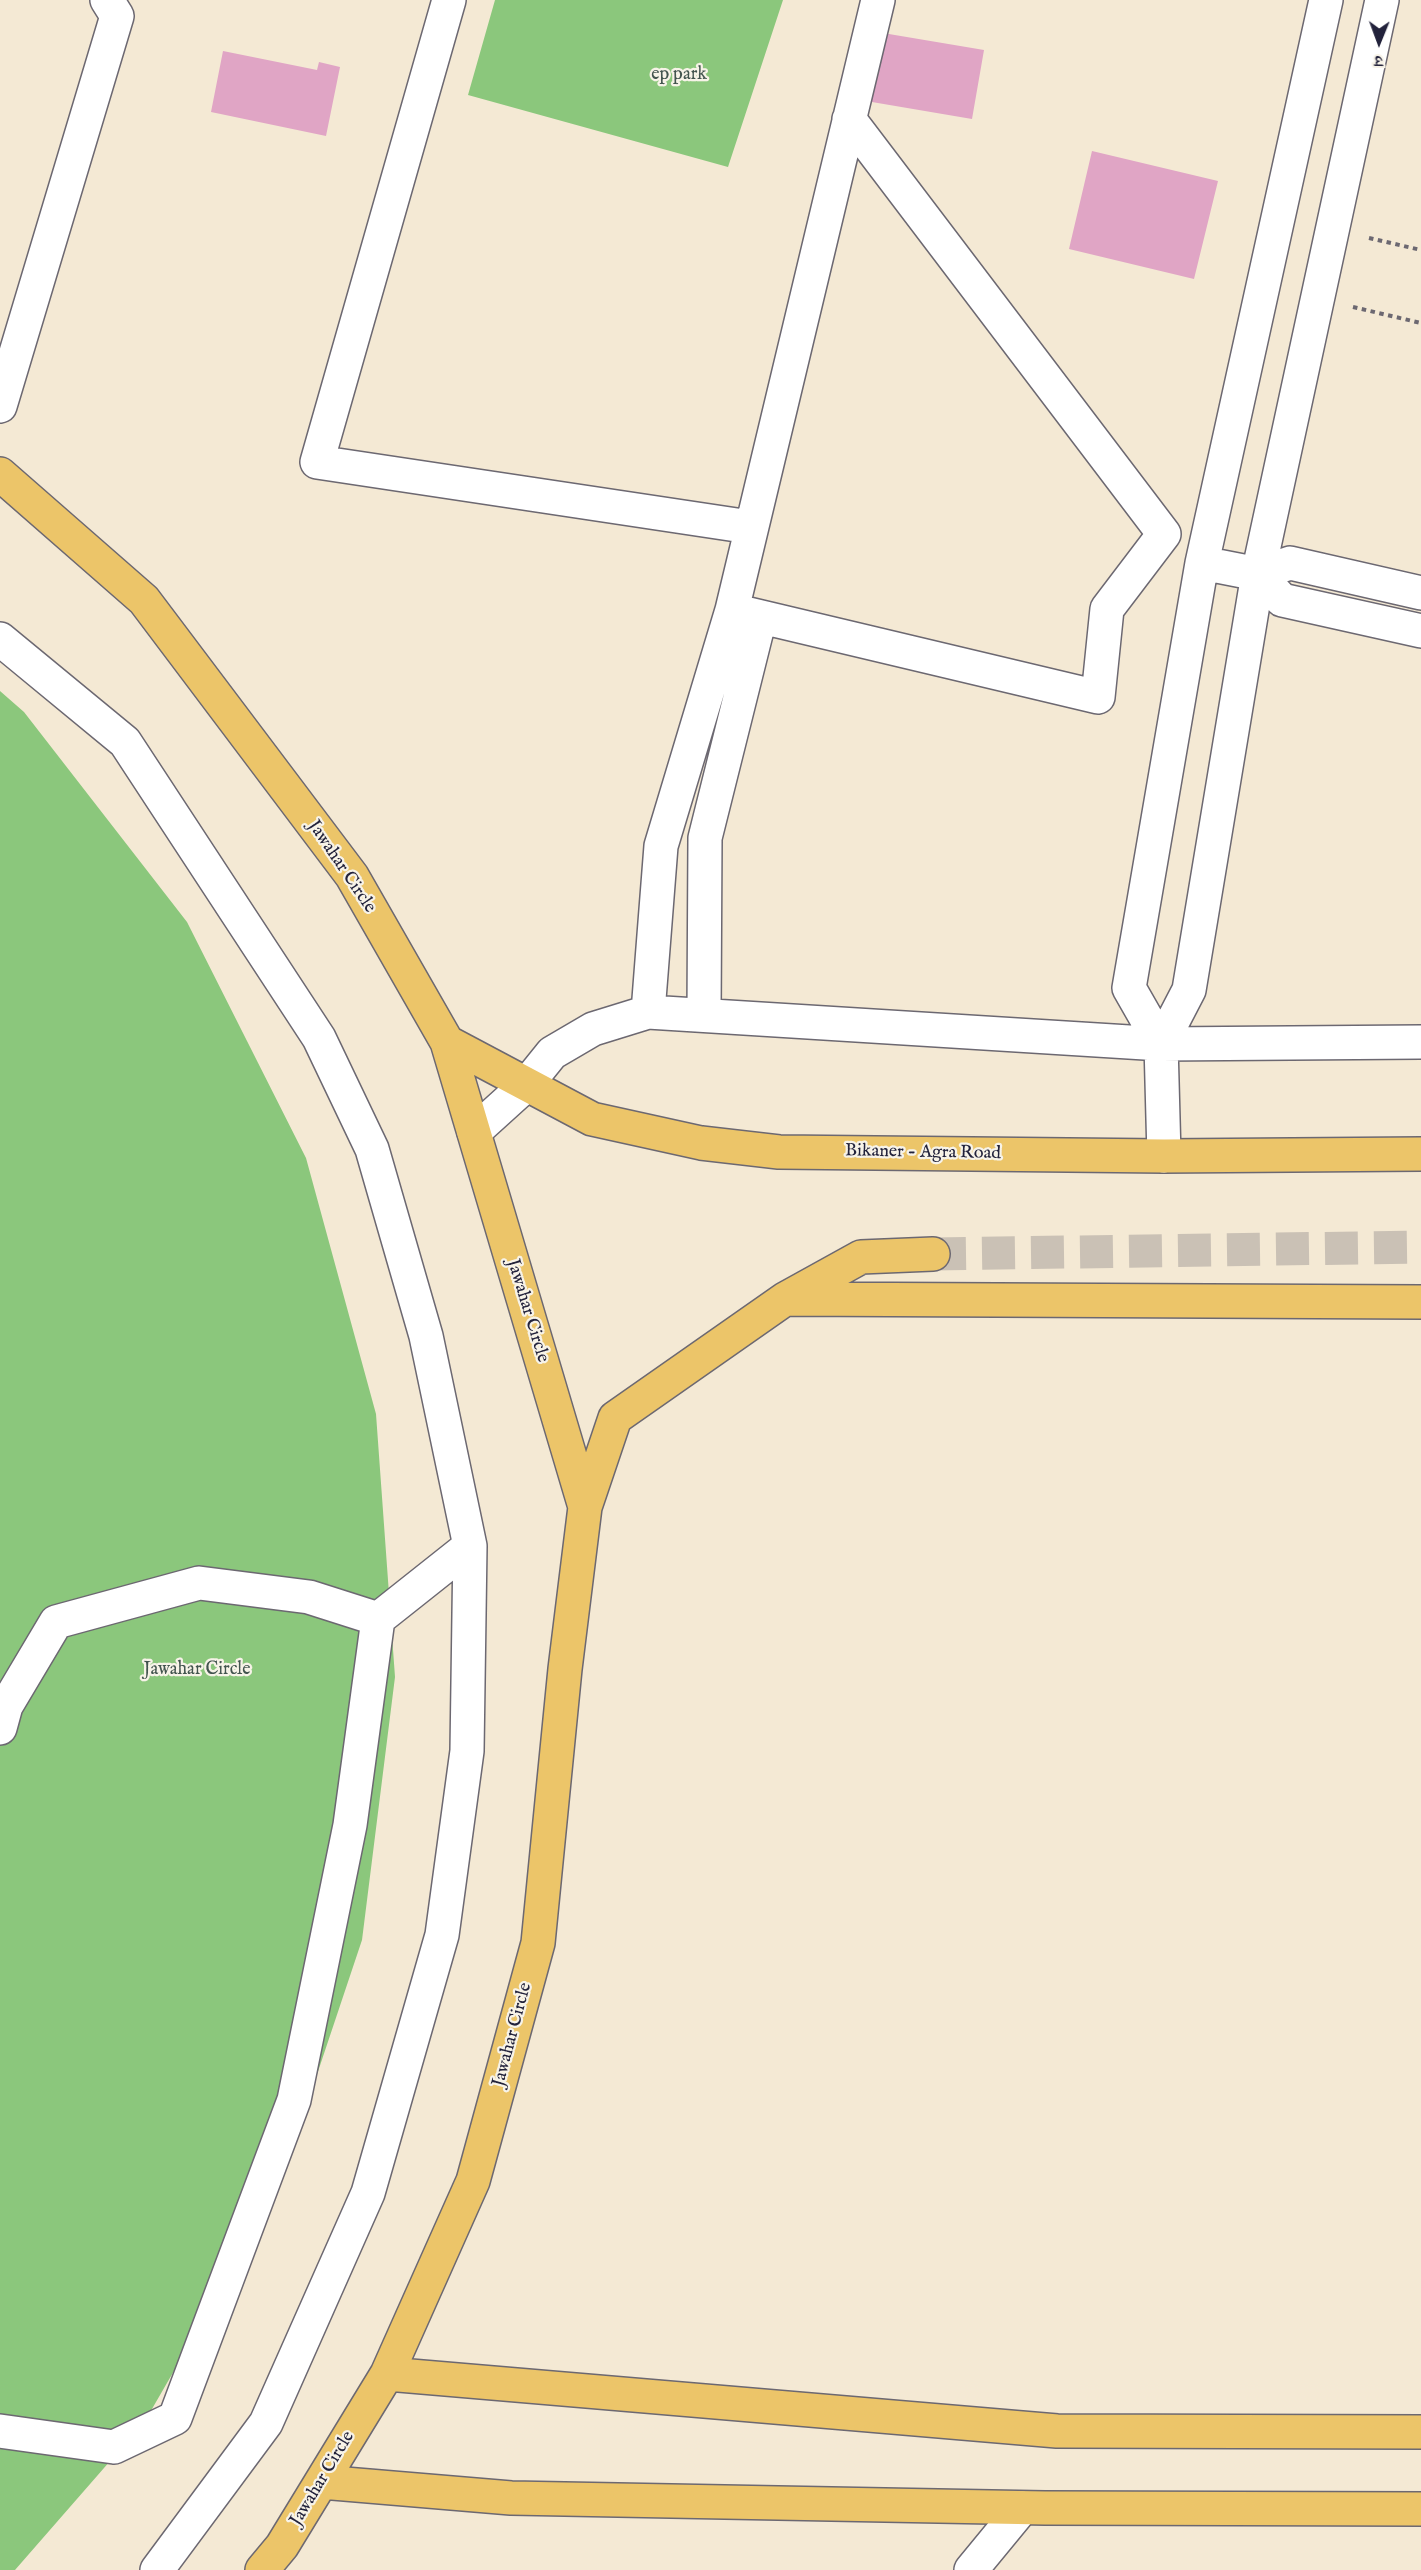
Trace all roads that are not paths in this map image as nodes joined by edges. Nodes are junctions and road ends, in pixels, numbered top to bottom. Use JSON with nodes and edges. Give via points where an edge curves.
{"nodes":[{"id":1,"x":107,"y":0,"type":"edge"},
{"id":2,"x":449,"y":0,"type":"edge"},
{"id":3,"x":878,"y":0,"type":"edge"},
{"id":4,"x":1326,"y":0,"type":"edge"},
{"id":5,"x":1382,"y":0,"type":"edge"},
{"id":6,"x":849,"y":119,"type":"junction"},
{"id":7,"x":0,"y":406,"type":"edge"},
{"id":8,"x":0,"y":474,"type":"edge"},
{"id":9,"x":750,"y":527,"type":"junction"},
{"id":10,"x":1202,"y":563,"type":"junction"},
{"id":11,"x":1258,"y":574,"type":"junction"},
{"id":12,"x":1421,"y":593,"type":"edge"},
{"id":13,"x":746,"y":614,"type":"junction"},
{"id":14,"x":1421,"y":631,"type":"edge"},
{"id":15,"x":0,"y":639,"type":"edge"},
{"id":16,"x":648,"y":1012,"type":"junction"},
{"id":17,"x":704,"y":1016,"type":"junction"},
{"id":18,"x":447,"y":1042,"type":"junction"},
{"id":19,"x":1421,"y":1042,"type":"edge"},
{"id":20,"x":1161,"y":1044,"type":"junction"},
{"id":21,"x":526,"y":1084,"type":"junction"},
{"id":22,"x":474,"y":1132,"type":"junction"},
{"id":23,"x":1421,"y":1154,"type":"edge"},
{"id":24,"x":1164,"y":1156,"type":"junction"},
{"id":25,"x":933,"y":1254,"type":"tunnel mouth"},
{"id":26,"x":785,"y":1299,"type":"junction"},
{"id":27,"x":1421,"y":1302,"type":"edge"},
{"id":28,"x":585,"y":1507,"type":"junction"},
{"id":29,"x":470,"y":1546,"type":"junction"},
{"id":30,"x":378,"y":1619,"type":"junction"},
{"id":31,"x":0,"y":1728,"type":"edge"},
{"id":32,"x":387,"y":2374,"type":"junction"},
{"id":33,"x":0,"y":2431,"type":"edge"},
{"id":34,"x":1421,"y":2432,"type":"edge"},
{"id":35,"x":321,"y":2482,"type":"junction"},
{"id":36,"x":1022,"y":2508,"type":"junction"},
{"id":37,"x":1421,"y":2509,"type":"edge"},
{"id":38,"x":157,"y":2570,"type":"edge"},
{"id":39,"x":262,"y":2570,"type":"edge"},
{"id":40,"x":971,"y":2570,"type":"edge"}],
"edges":[{"from":1,"to":7,"type":"street","via":[[117,15]]},
{"from":2,"to":9,"type":"street","via":[[317,462]]},
{"from":3,"to":6,"type":"street"},
{"from":4,"to":10,"type":"street"},
{"from":5,"to":11,"type":"street"},
{"from":6,"to":9,"type":"street"},
{"from":6,"to":13,"type":"street","via":[[1164,534],[1107,609],[1098,697]]},
{"from":8,"to":18,"type":"main road","name":"Jawahar Circle","via":[[144,600],[352,876]]},
{"from":9,"to":13,"type":"street"},
{"from":10,"to":11,"type":"street"},
{"from":10,"to":20,"type":"street","via":[[1129,988]]},
{"from":11,"to":12,"type":"street","via":[[1290,563]]},
{"from":11,"to":14,"type":"street","via":[[1282,600]]},
{"from":11,"to":20,"type":"street","via":[[1189,990]]},
{"from":13,"to":16,"type":"street","via":[[661,846]]},
{"from":13,"to":17,"type":"street","via":[[705,838]]},
{"from":15,"to":29,"type":"street","via":[[125,742],[319,1038],[372,1149],[426,1336]]},
{"from":16,"to":17,"type":"street"},
{"from":16,"to":21,"type":"street","via":[[593,1029],[552,1053]]},
{"from":17,"to":20,"type":"street"},
{"from":18,"to":21,"type":"main road","name":"Bikaner - Agra Road"},
{"from":18,"to":22,"type":"main road","name":"Jawahar Circle"},
{"from":19,"to":20,"type":"street"},
{"from":20,"to":24,"type":"street"},
{"from":21,"to":22,"type":"street"},
{"from":21,"to":24,"type":"main road","name":"Bikaner - Agra Road","via":[[592,1119],[701,1143],[778,1152]]},
{"from":22,"to":28,"type":"main road","name":"Jawahar Circle"},
{"from":23,"to":24,"type":"main road","name":"Bikaner - Agra Road"},
{"from":25,"to":26,"type":"main road","via":[[861,1257]]},
{"from":26,"to":27,"type":"main road"},
{"from":26,"to":28,"type":"main road","via":[[615,1418]]},
{"from":28,"to":32,"type":"main road","name":"Jawahar Circle","via":[[538,1943],[473,2181]]},
{"from":29,"to":30,"type":"street"},
{"from":29,"to":38,"type":"street","via":[[467,1751],[442,1935],[368,2193],[266,2423]]},
{"from":30,"to":31,"type":"street","via":[[309,1597],[199,1583],[56,1622],[6,1706]]},
{"from":30,"to":33,"type":"street","via":[[350,1825],[294,2100],[175,2418],[114,2447]]},
{"from":32,"to":34,"type":"main road","via":[[1057,2431]]},
{"from":32,"to":35,"type":"main road","name":"Jawahar Circle"},
{"from":35,"to":36,"type":"main road","via":[[511,2498]]},
{"from":35,"to":39,"type":"main road","name":"Jawahar Circle","via":[[282,2546]]},
{"from":36,"to":37,"type":"main road"},
{"from":36,"to":40,"type":"street"}]}
